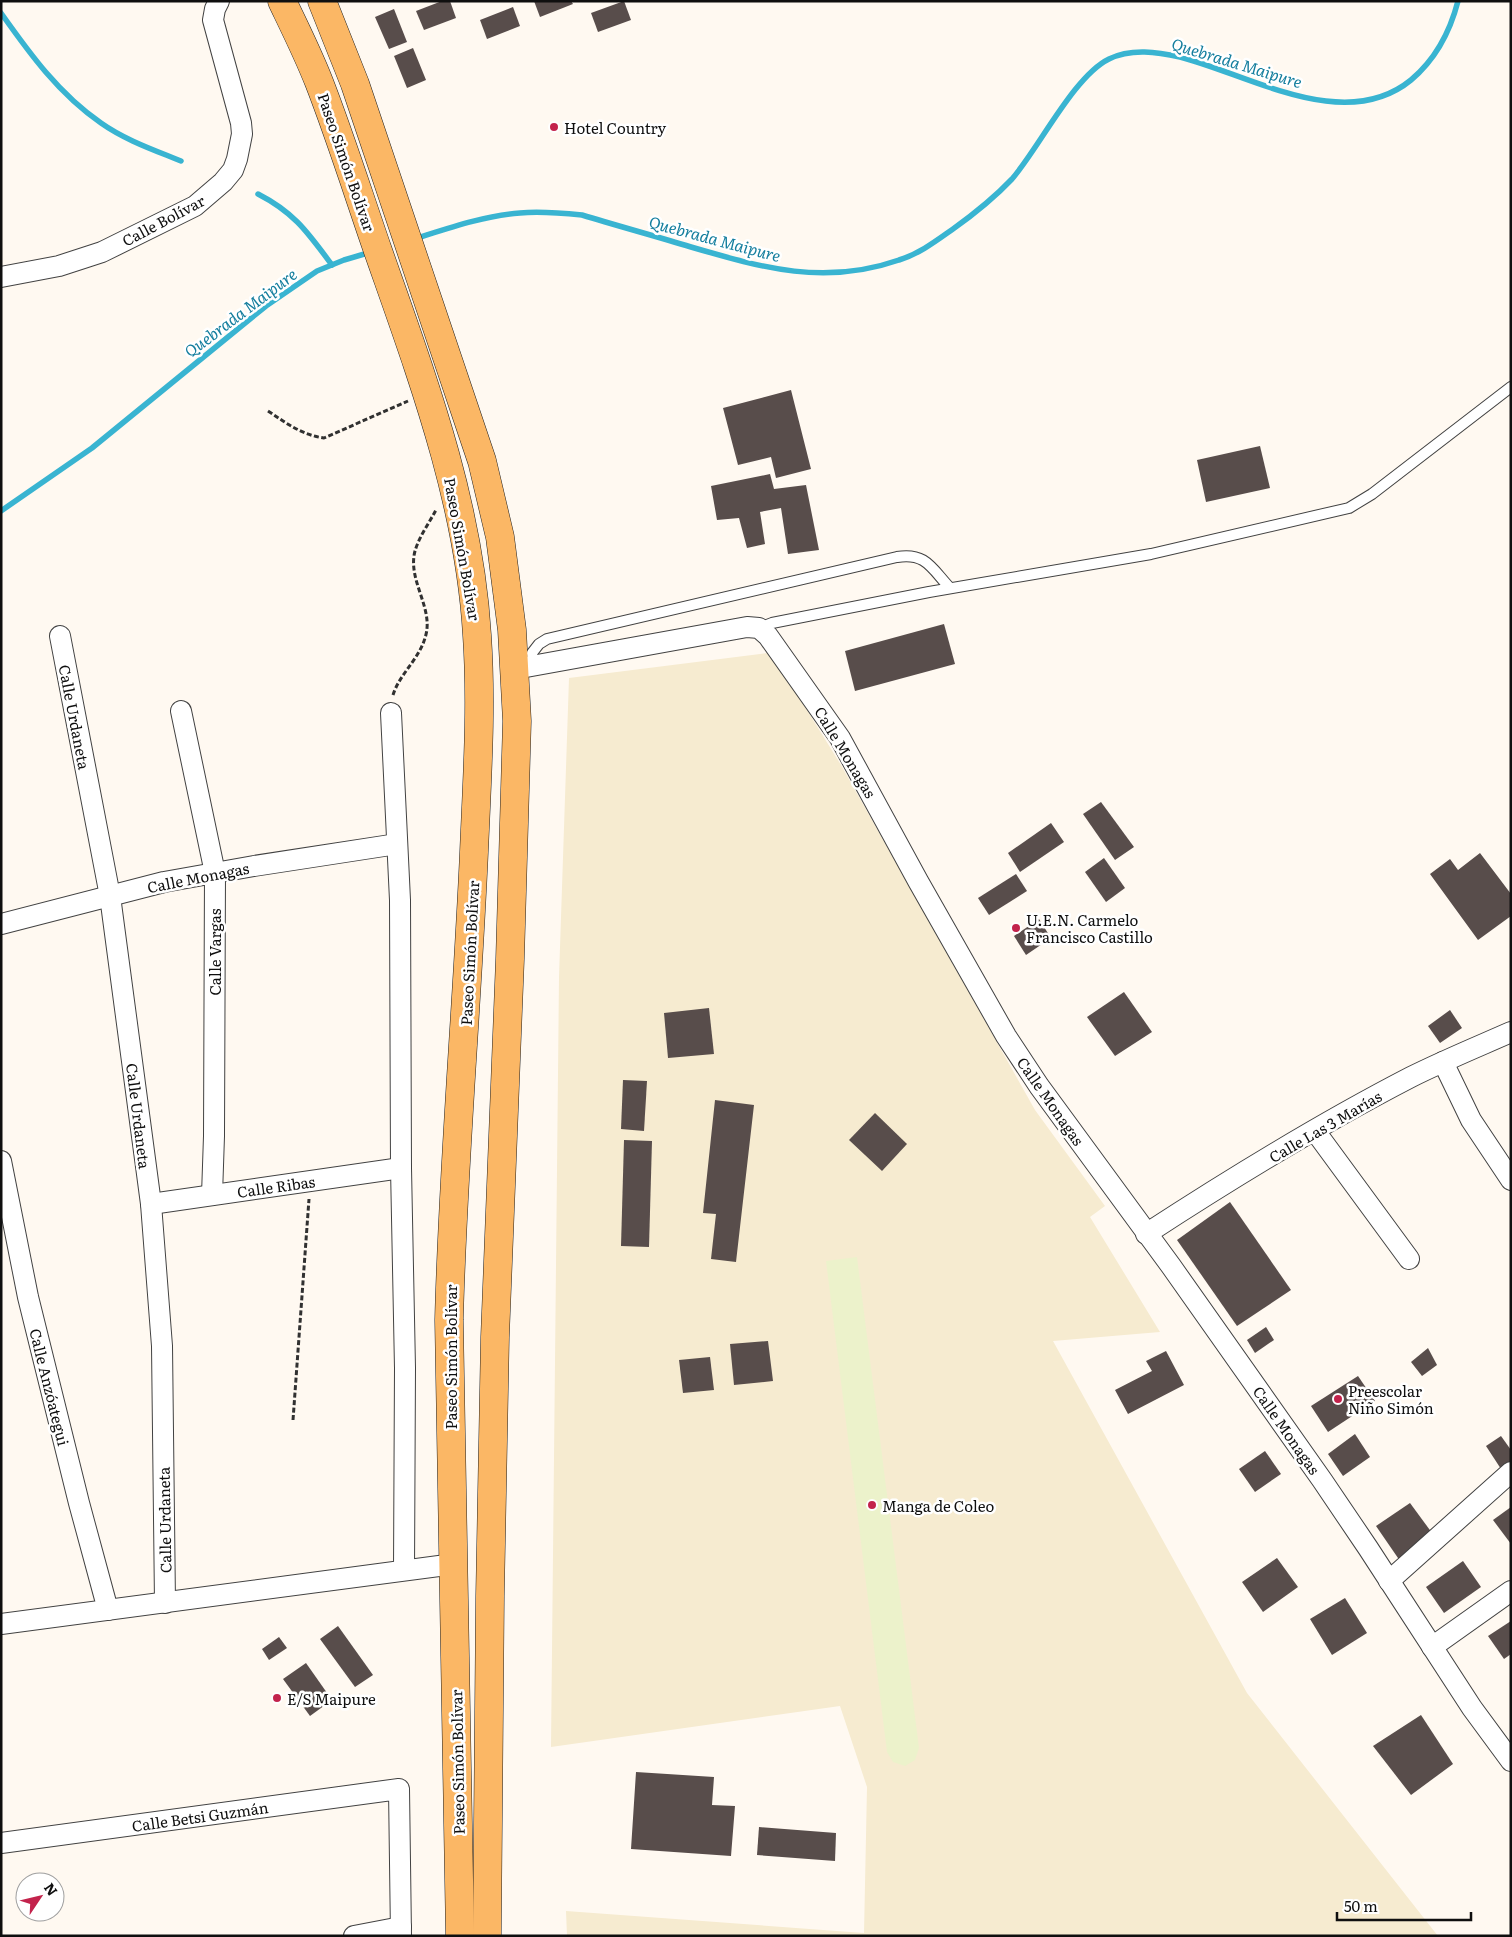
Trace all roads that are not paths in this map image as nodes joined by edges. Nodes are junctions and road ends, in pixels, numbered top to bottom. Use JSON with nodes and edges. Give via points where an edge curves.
{"nodes":[{"id":1,"x":282,"y":1,"type":"edge"},
{"id":2,"x":322,"y":1,"type":"edge"},
{"id":3,"x":217,"y":2,"type":"edge"},
{"id":4,"x":1,"y":277,"type":"edge"},
{"id":5,"x":1511,"y":387,"type":"edge"},
{"id":6,"x":950,"y":588,"type":"junction"},
{"id":7,"x":759,"y":628,"type":"junction"},
{"id":8,"x":60,"y":636,"type":"dead end"},
{"id":9,"x":524,"y":667,"type":"junction"},
{"id":10,"x":182,"y":711,"type":"dead end"},
{"id":11,"x":391,"y":713,"type":"road end"},
{"id":12,"x":397,"y":844,"type":"junction"},
{"id":13,"x":215,"y":873,"type":"junction"},
{"id":14,"x":110,"y":896,"type":"junction"},
{"id":15,"x":1,"y":924,"type":"edge"},
{"id":16,"x":1511,"y":1032,"type":"edge"},
{"id":17,"x":1443,"y":1062,"type":"junction"},
{"id":18,"x":1315,"y":1131,"type":"junction"},
{"id":19,"x":1,"y":1161,"type":"edge"},
{"id":20,"x":401,"y":1168,"type":"junction"},
{"id":21,"x":1511,"y":1180,"type":"edge"},
{"id":22,"x":212,"y":1195,"type":"junction"},
{"id":23,"x":151,"y":1204,"type":"junction"},
{"id":24,"x":1146,"y":1234,"type":"junction"},
{"id":25,"x":1408,"y":1259,"type":"dead end"},
{"id":26,"x":1511,"y":1472,"type":"edge"},
{"id":27,"x":454,"y":1564,"type":"junction"},
{"id":28,"x":404,"y":1570,"type":"junction"},
{"id":29,"x":1390,"y":1581,"type":"junction"},
{"id":30,"x":1511,"y":1591,"type":"edge"},
{"id":31,"x":164,"y":1602,"type":"junction"},
{"id":32,"x":108,"y":1610,"type":"junction"},
{"id":33,"x":1,"y":1624,"type":"edge"},
{"id":34,"x":1432,"y":1647,"type":"junction"},
{"id":35,"x":1511,"y":1761,"type":"edge"},
{"id":36,"x":1,"y":1843,"type":"edge"},
{"id":37,"x":401,"y":1931,"type":"edge"},
{"id":38,"x":354,"y":1936,"type":"edge"},
{"id":39,"x":460,"y":1936,"type":"edge"},
{"id":40,"x":487,"y":1936,"type":"edge"}],
"edges":[{"from":1,"to":27,"type":"main road","name":"Paseo Simón Bolívar","via":[[319,81],[427,392],[453,482],[470,572],[477,632],[478,766],[470,954],[451,1246],[449,1330]]},
{"from":2,"to":9,"type":"main road","name":"Paseo Simón Bolívar","via":[[355,84],[468,416],[492,499]]},
{"from":3,"to":4,"type":"street","name":"Calle Bolívar","via":[[213,20],[241,129],[237,159],[228,176],[195,206],[102,252],[59,266]]},
{"from":5,"to":6,"type":"lane","via":[[1372,494],[1349,508],[1151,554]]},
{"from":6,"to":7,"type":"lane"},
{"from":6,"to":9,"type":"lane","via":[[924,560],[911,554],[547,639],[532,653]]},
{"from":7,"to":9,"type":"street","via":[[747,627]]},
{"from":7,"to":24,"type":"street","name":"Calle Monagas","via":[[768,636],[840,738],[1011,1043]]},
{"from":8,"to":14,"type":"street","name":"Calle Urdaneta"},
{"from":9,"to":40,"type":"main road","name":"Paseo Simón Bolívar","via":[[517,721],[495,1338]]},
{"from":10,"to":13,"type":"street","name":"Calle Vargas"},
{"from":11,"to":12,"type":"street"},
{"from":12,"to":13,"type":"street","name":"Calle Monagas"},
{"from":12,"to":20,"type":"street"},
{"from":13,"to":14,"type":"street","name":"Calle Monagas"},
{"from":13,"to":22,"type":"street","name":"Calle Vargas"},
{"from":14,"to":15,"type":"street","name":"Calle Monagas"},
{"from":14,"to":23,"type":"street","name":"Calle Urdaneta"},
{"from":16,"to":17,"type":"street","name":"Calle Las 3 Marías"},
{"from":17,"to":18,"type":"street","name":"Calle Las 3 Marías"},
{"from":17,"to":21,"type":"street","via":[[1471,1120]]},
{"from":18,"to":24,"type":"street","name":"Calle Las 3 Marías"},
{"from":18,"to":25,"type":"street"},
{"from":19,"to":32,"type":"street","name":"Calle Anzóategui","via":[[28,1297]]},
{"from":20,"to":22,"type":"street","name":"Calle Ribas"},
{"from":20,"to":28,"type":"street","via":[[405,1368]]},
{"from":22,"to":23,"type":"street","name":"Calle Ribas"},
{"from":23,"to":31,"type":"street","name":"Calle Urdaneta","via":[[162,1346]]},
{"from":24,"to":29,"type":"street","name":"Calle Monagas"},
{"from":26,"to":29,"type":"street"},
{"from":27,"to":28,"type":"street"},
{"from":27,"to":39,"type":"main road","name":"Paseo Simón Bolívar"},
{"from":28,"to":31,"type":"street"},
{"from":29,"to":34,"type":"street","name":"Calle Monagas"},
{"from":30,"to":34,"type":"street"},
{"from":31,"to":32,"type":"street"},
{"from":32,"to":33,"type":"street"},
{"from":34,"to":35,"type":"street","name":"Calle Monagas"},
{"from":36,"to":37,"type":"street","name":"Calle Betsi Guzmán","via":[[399,1789]]},
{"from":37,"to":38,"type":"street"}]}
